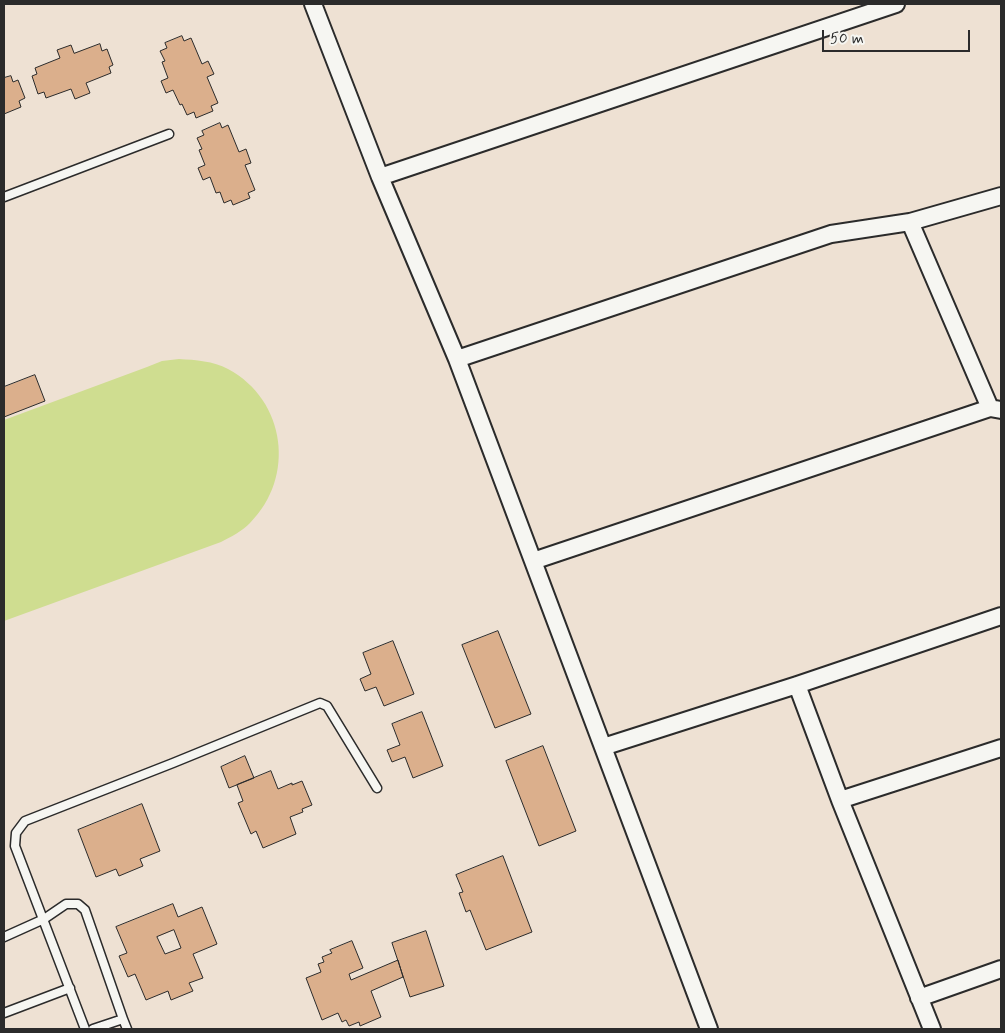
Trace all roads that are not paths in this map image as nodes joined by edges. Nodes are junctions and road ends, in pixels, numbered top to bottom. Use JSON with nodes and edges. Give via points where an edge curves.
{"nodes":[{"id":1,"x":313,"y":4,"type":"edge"},
{"id":2,"x":896,"y":4,"type":"edge"},
{"id":3,"x":168,"y":134,"type":"dead end"},
{"id":4,"x":380,"y":177,"type":"junction"},
{"id":5,"x":1001,"y":196,"type":"edge"},
{"id":6,"x":4,"y":197,"type":"edge"},
{"id":7,"x":910,"y":222,"type":"junction"},
{"id":8,"x":457,"y":360,"type":"junction"},
{"id":9,"x":996,"y":409,"type":"edge"},
{"id":10,"x":533,"y":561,"type":"junction"},
{"id":11,"x":1001,"y":616,"type":"edge"},
{"id":12,"x":797,"y":686,"type":"junction"},
{"id":13,"x":603,"y":747,"type":"junction"},
{"id":14,"x":1001,"y":748,"type":"edge"},
{"id":15,"x":377,"y":788,"type":"dead end"},
{"id":16,"x":840,"y":800,"type":"junction"},
{"id":17,"x":44,"y":919,"type":"junction"},
{"id":18,"x":4,"y":937,"type":"edge"},
{"id":19,"x":1001,"y":969,"type":"edge"},
{"id":20,"x":70,"y":988,"type":"junction"},
{"id":21,"x":920,"y":998,"type":"junction"},
{"id":22,"x":4,"y":1013,"type":"edge"},
{"id":23,"x":123,"y":1019,"type":"junction"},
{"id":24,"x":85,"y":1029,"type":"edge"},
{"id":25,"x":93,"y":1029,"type":"edge"},
{"id":26,"x":127,"y":1029,"type":"edge"},
{"id":27,"x":709,"y":1029,"type":"edge"},
{"id":28,"x":932,"y":1029,"type":"edge"}],
"edges":[{"from":1,"to":4,"type":"street"},
{"from":2,"to":4,"type":"street"},
{"from":3,"to":6,"type":"lane"},
{"from":4,"to":8,"type":"street"},
{"from":5,"to":7,"type":"street"},
{"from":7,"to":8,"type":"street","via":[[831,234]]},
{"from":7,"to":9,"type":"street"},
{"from":8,"to":10,"type":"street"},
{"from":9,"to":10,"type":"street"},
{"from":10,"to":13,"type":"street"},
{"from":11,"to":12,"type":"street"},
{"from":12,"to":13,"type":"street"},
{"from":12,"to":16,"type":"street"},
{"from":13,"to":27,"type":"street"},
{"from":14,"to":16,"type":"street"},
{"from":15,"to":17,"type":"lane","via":[[327,706],[320,703],[25,821],[16,833],[16,846]]},
{"from":16,"to":21,"type":"street"},
{"from":17,"to":18,"type":"lane"},
{"from":17,"to":20,"type":"lane"},
{"from":17,"to":23,"type":"lane","via":[[66,904],[78,904],[85,910]]},
{"from":19,"to":21,"type":"street"},
{"from":20,"to":22,"type":"lane"},
{"from":20,"to":24,"type":"lane"},
{"from":21,"to":28,"type":"street"},
{"from":23,"to":25,"type":"lane"},
{"from":23,"to":26,"type":"lane"}]}
